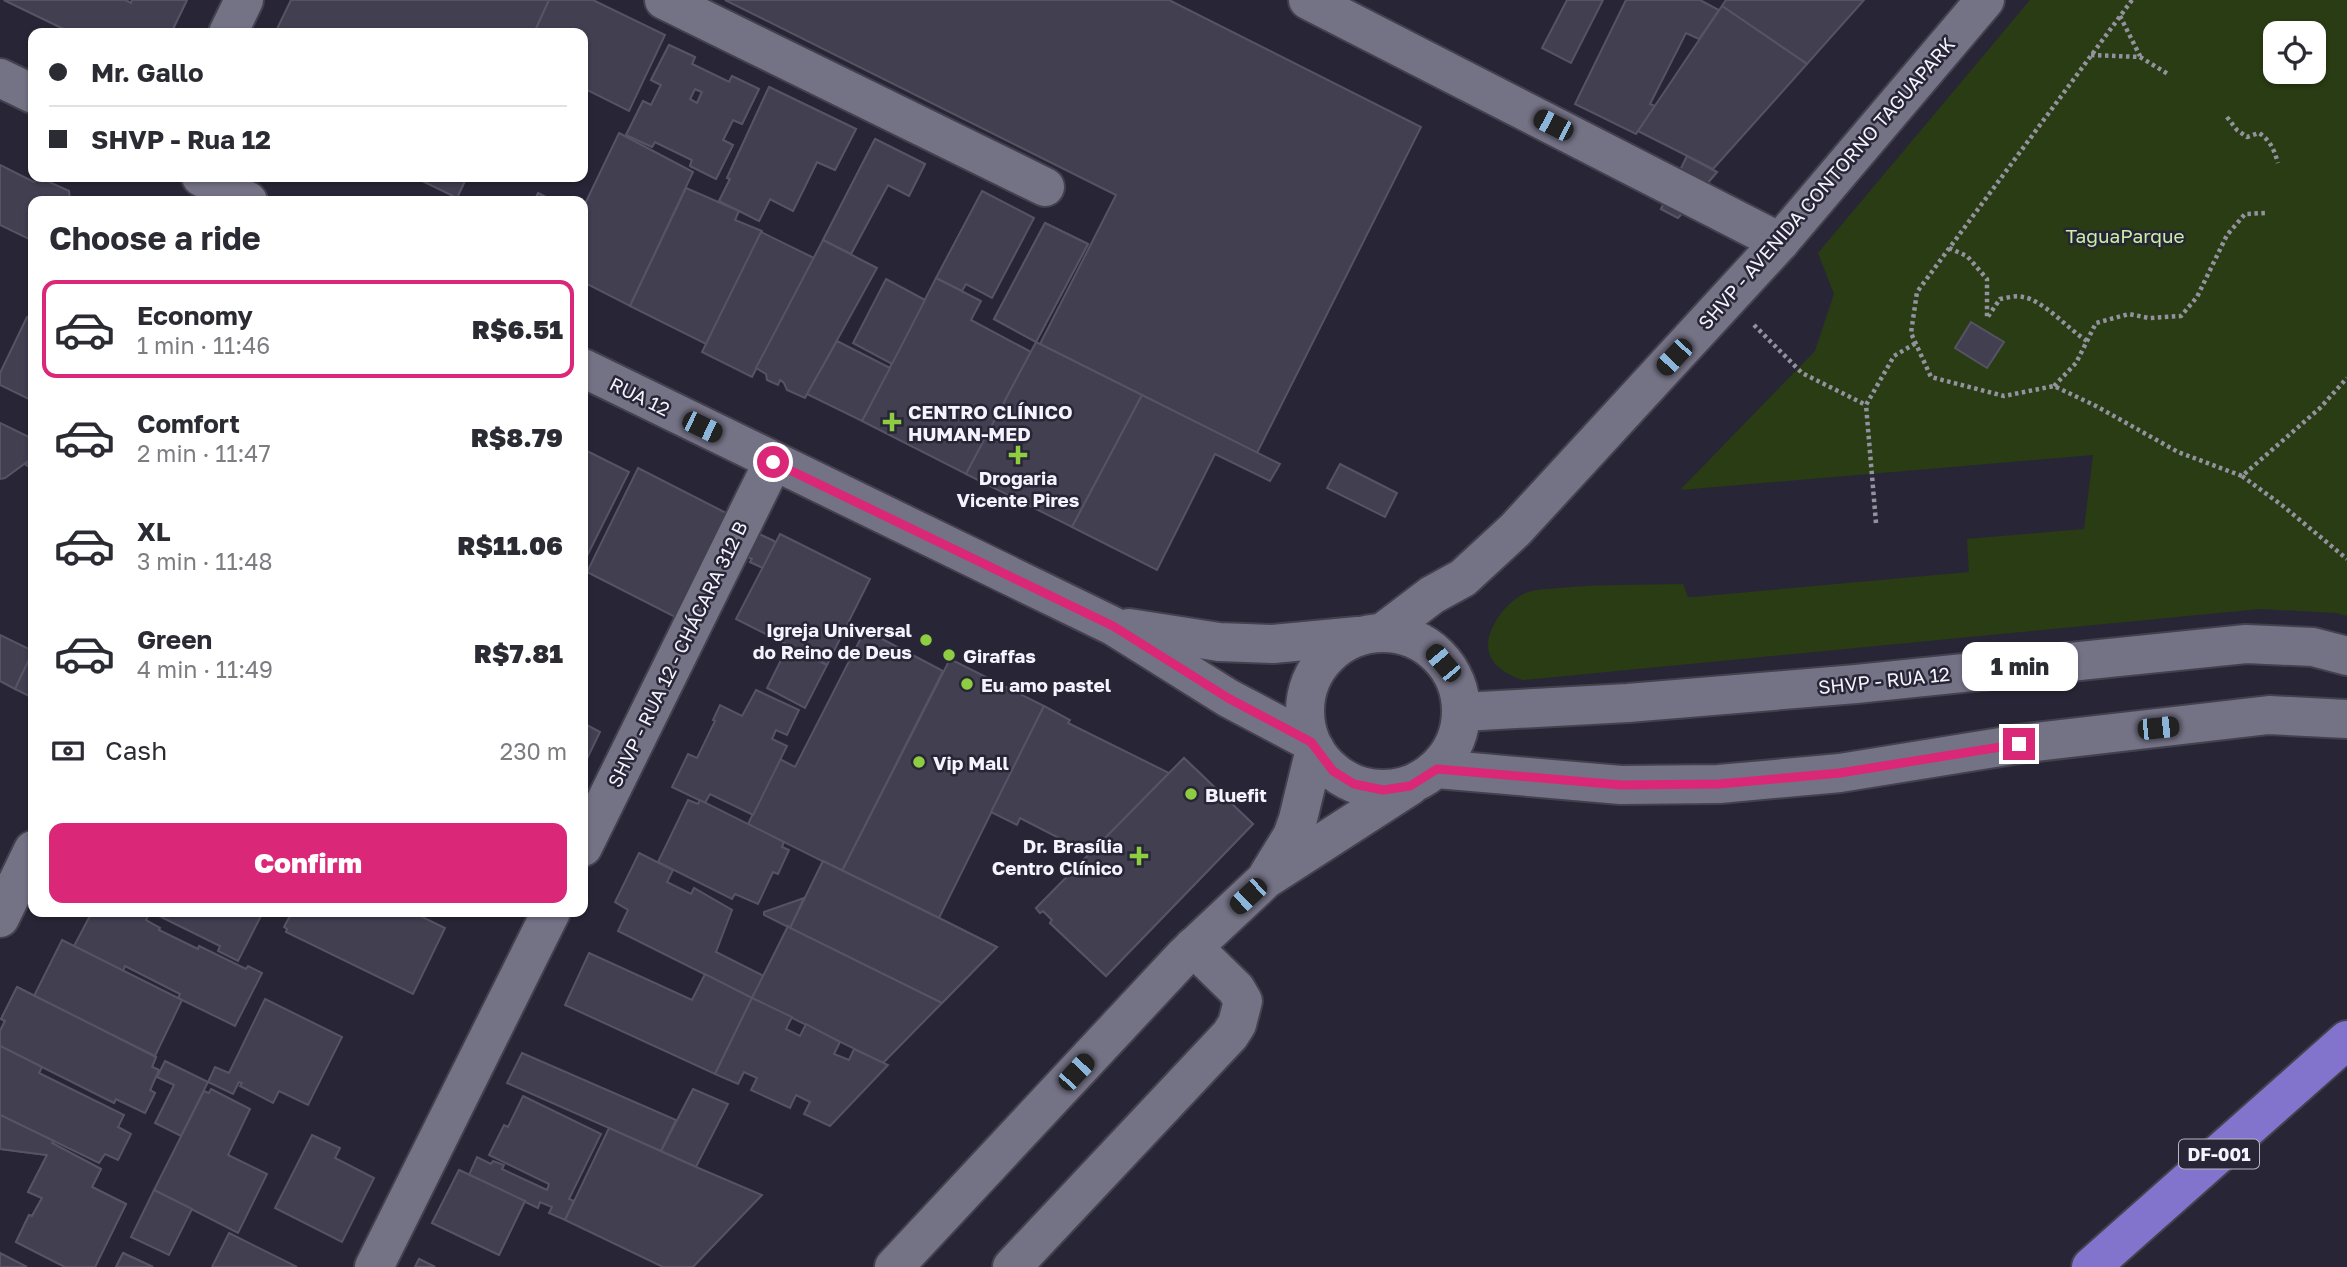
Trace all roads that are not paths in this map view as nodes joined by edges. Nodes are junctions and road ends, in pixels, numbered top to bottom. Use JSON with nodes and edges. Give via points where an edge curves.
{"nodes":[{"id":1,"x":244,"y":0,"type":"edge"},
{"id":2,"x":664,"y":0,"type":"edge"},
{"id":3,"x":1308,"y":0,"type":"edge"},
{"id":4,"x":1985,"y":0,"type":"edge"},
{"id":5,"x":230,"y":28,"type":"edge"},
{"id":6,"x":0,"y":78,"type":"edge"},
{"id":7,"x":28,"y":92,"type":"edge"},
{"id":8,"x":211,"y":182,"type":"edge"},
{"id":9,"x":1045,"y":187,"type":"dead end"},
{"id":10,"x":238,"y":196,"type":"edge"},
{"id":11,"x":1780,"y":242,"type":"junction"},
{"id":12,"x":588,"y":370,"type":"edge"},
{"id":13,"x":773,"y":462,"type":"junction"},
{"id":14,"x":1463,"y":578,"type":"junction"},
{"id":15,"x":1113,"y":626,"type":"junction"},
{"id":16,"x":1373,"y":634,"type":"junction"},
{"id":17,"x":1431,"y":649,"type":"junction"},
{"id":18,"x":2347,"y":656,"type":"edge"},
{"id":19,"x":1462,"y":712,"type":"junction"},
{"id":20,"x":2347,"y":719,"type":"edge"},
{"id":21,"x":1313,"y":746,"type":"junction"},
{"id":22,"x":1424,"y":777,"type":"junction"},
{"id":23,"x":588,"y":837,"type":"edge"},
{"id":24,"x":28,"y":860,"type":"edge"},
{"id":25,"x":1266,"y":879,"type":"junction"},
{"id":26,"x":549,"y":917,"type":"edge"},
{"id":27,"x":0,"y":918,"type":"edge"},
{"id":28,"x":1193,"y":947,"type":"junction"},
{"id":29,"x":2347,"y":1040,"type":"edge"},
{"id":30,"x":374,"y":1267,"type":"edge"},
{"id":31,"x":894,"y":1267,"type":"edge"},
{"id":32,"x":1012,"y":1267,"type":"edge"},
{"id":33,"x":2091,"y":1267,"type":"edge"}],
"edges":[{"from":1,"to":5,"type":"street"},
{"from":2,"to":9,"type":"street"},
{"from":3,"to":11,"type":"street"},
{"from":4,"to":11,"type":"street","name":"SHVP - AVENIDA CONTORNO TAGUAPARK"},
{"from":6,"to":7,"type":"street"},
{"from":8,"to":10,"type":"street"},
{"from":11,"to":14,"type":"street","name":"SHVP - AVENIDA CONTORNO TAGUAPARK","via":[[1515,530]]},
{"from":12,"to":13,"type":"street","name":"RUA 12"},
{"from":13,"to":15,"type":"street","name":"RUA 12"},
{"from":13,"to":23,"type":"street","name":"SHVP - RUA 12 - CHÁCARA 312 B"},
{"from":14,"to":16,"type":"street","name":"SHVP - AVENIDA CONTORNO TAGUAPARK"},
{"from":14,"to":17,"type":"street","name":"SHVP - AVENIDA CONTORNO TAGUAPARK"},
{"from":15,"to":16,"type":"street","via":[[1220,642],[1273,644]]},
{"from":15,"to":21,"type":"street"},
{"from":16,"to":17,"type":"street","via":[[1408,638]]},
{"from":16,"to":21,"type":"street","via":[[1339,646],[1320,665],[1308,689],[1305,715]]},
{"from":17,"to":19,"type":"street","via":[[1454,677]]},
{"from":18,"to":19,"type":"street","name":"SHVP - RUA 12","via":[[2313,647],[2246,643],[1856,684]]},
{"from":19,"to":22,"type":"street","via":[[1455,743]]},
{"from":20,"to":22,"type":"street","via":[[2269,715],[2019,744],[1840,773],[1719,784]]},
{"from":21,"to":22,"type":"street","via":[[1333,771],[1354,784],[1383,790]]},
{"from":21,"to":25,"type":"street","via":[[1292,836]]},
{"from":22,"to":25,"type":"street"},
{"from":24,"to":27,"type":"street"},
{"from":25,"to":28,"type":"street"},
{"from":26,"to":30,"type":"street"},
{"from":28,"to":31,"type":"street"},
{"from":28,"to":32,"type":"street","via":[[1236,989],[1242,1001],[1237,1024]]},
{"from":29,"to":33,"type":"highway","number":"DF-001"}]}
